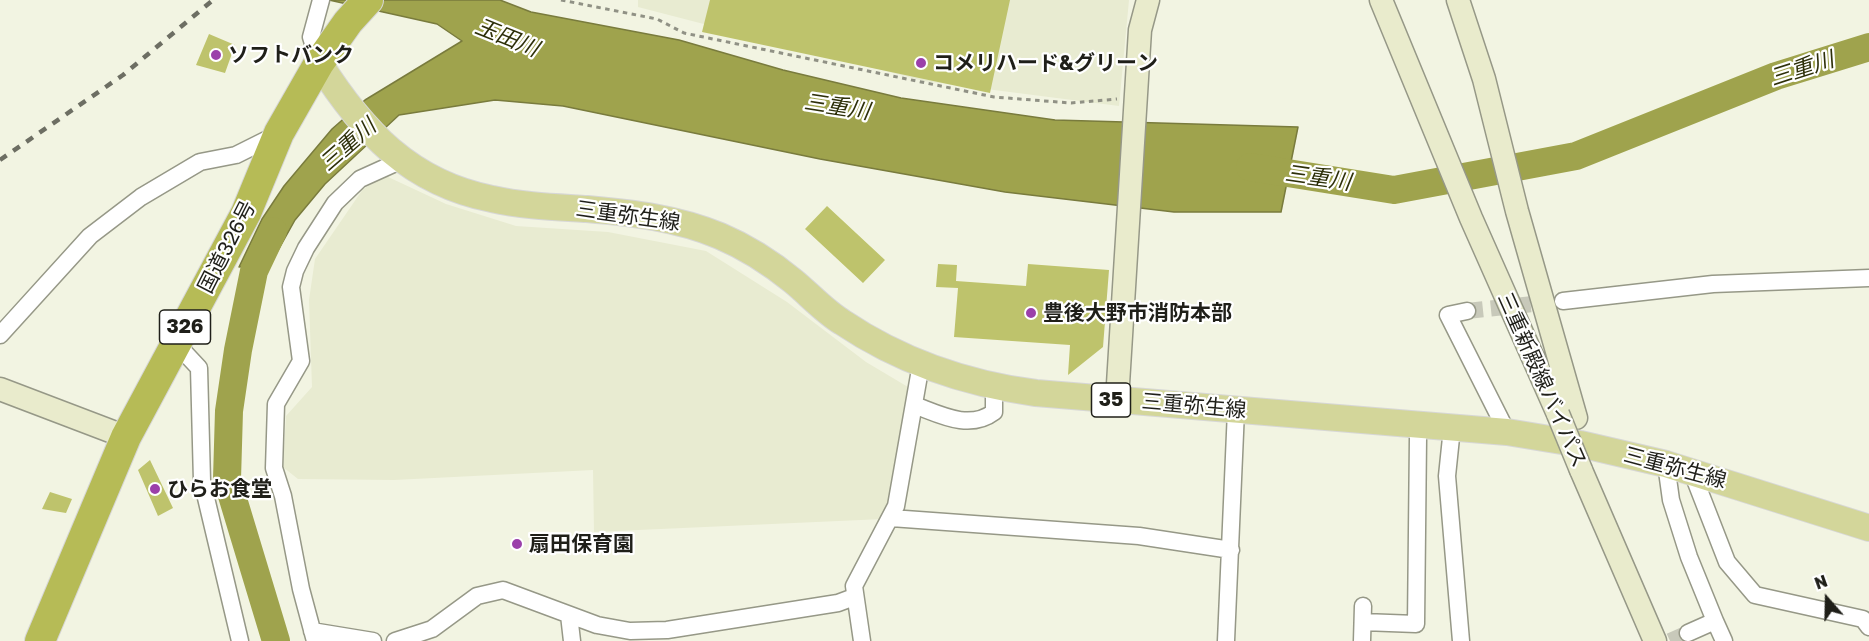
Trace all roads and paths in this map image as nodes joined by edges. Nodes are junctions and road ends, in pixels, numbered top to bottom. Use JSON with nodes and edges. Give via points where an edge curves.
{"nodes":[{"id":1,"x":321,"y":0,"type":"edge"},
{"id":2,"x":561,"y":0,"type":"edge"},
{"id":3,"x":1148,"y":0,"type":"edge"},
{"id":4,"x":1381,"y":0,"type":"edge"},
{"id":5,"x":1458,"y":0,"type":"edge"},
{"id":6,"x":358,"y":11,"type":"edge"},
{"id":7,"x":320,"y":63,"type":"junction"},
{"id":8,"x":1122,"y":99,"type":"dead end"},
{"id":9,"x":279,"y":134,"type":"junction"},
{"id":10,"x":399,"y":158,"type":"junction"},
{"id":11,"x":1869,"y":278,"type":"edge"},
{"id":12,"x":1563,"y":301,"type":"tunnel mouth"},
{"id":13,"x":1467,"y":311,"type":"tunnel mouth"},
{"id":14,"x":0,"y":335,"type":"edge"},
{"id":15,"x":184,"y":353,"type":"dead end"},
{"id":16,"x":921,"y":364,"type":"junction"},
{"id":17,"x":994,"y":387,"type":"junction"},
{"id":18,"x":0,"y":389,"type":"edge"},
{"id":19,"x":1118,"y":400,"type":"junction"},
{"id":20,"x":914,"y":405,"type":"junction"},
{"id":21,"x":1236,"y":410,"type":"junction"},
{"id":22,"x":1567,"y":416,"type":"junction"},
{"id":23,"x":1420,"y":425,"type":"junction"},
{"id":24,"x":1452,"y":428,"type":"junction"},
{"id":25,"x":1507,"y":432,"type":"junction"},
{"id":26,"x":126,"y":437,"type":"junction"},
{"id":27,"x":1666,"y":464,"type":"junction"},
{"id":28,"x":1692,"y":472,"type":"junction"},
{"id":29,"x":891,"y":518,"type":"junction"},
{"id":30,"x":1869,"y":528,"type":"edge"},
{"id":31,"x":1231,"y":550,"type":"junction"},
{"id":32,"x":854,"y":597,"type":"junction"},
{"id":33,"x":569,"y":615,"type":"junction"},
{"id":34,"x":1715,"y":621,"type":"junction"},
{"id":35,"x":1869,"y":627,"type":"edge"},
{"id":36,"x":1688,"y":633,"type":"tunnel mouth"},
{"id":37,"x":314,"y":636,"type":"edge"},
{"id":38,"x":40,"y":641,"type":"edge"},
{"id":39,"x":240,"y":641,"type":"edge"},
{"id":40,"x":373,"y":641,"type":"edge"},
{"id":41,"x":395,"y":641,"type":"edge"},
{"id":42,"x":572,"y":641,"type":"edge"},
{"id":43,"x":862,"y":641,"type":"edge"},
{"id":44,"x":1226,"y":641,"type":"edge"},
{"id":45,"x":1362,"y":641,"type":"edge"},
{"id":46,"x":1461,"y":641,"type":"edge"},
{"id":47,"x":1654,"y":641,"type":"edge"},
{"id":48,"x":1725,"y":641,"type":"edge"}],
"edges":[{"from":1,"to":7,"type":"street","via":[[311,38]]},
{"from":2,"to":8,"type":"path","via":[[657,19],[684,33],[994,97],[1071,103]]},
{"from":3,"to":19,"type":"main road","via":[[1140,30]]},
{"from":4,"to":22,"type":"main road","name":"三重新殿線バイパス","via":[[1471,218]]},
{"from":5,"to":22,"type":"main road","name":"三重新殿線バイパス","via":[[1484,79]]},
{"from":6,"to":7,"type":"highway","name":"国道326号","number":"326"},
{"from":7,"to":9,"type":"highway","name":"国道326号","number":"326"},
{"from":7,"to":10,"type":"main road","name":"三重弥生線","number":"35","via":[[343,100],[373,136]]},
{"from":9,"to":14,"type":"street","via":[[236,155],[200,162],[141,197],[90,236]]},
{"from":9,"to":26,"type":"highway","name":"国道326号","number":"326","via":[[246,213]]},
{"from":10,"to":16,"type":"main road","name":"三重弥生線","number":"35","via":[[451,187],[490,199],[667,219],[719,236],[783,273],[841,322]]},
{"from":10,"to":37,"type":"street","via":[[360,179],[335,203],[306,248],[291,287],[301,361],[276,404],[274,468]]},
{"from":11,"to":12,"type":"street","via":[[1713,284]]},
{"from":13,"to":25,"type":"street","via":[[1448,315]]},
{"from":15,"to":39,"type":"street","via":[[199,368],[202,481]]},
{"from":16,"to":17,"type":"main road","name":"三重弥生線","number":"35"},
{"from":16,"to":20,"type":"street"},
{"from":17,"to":19,"type":"main road","name":"三重弥生線","number":"35"},
{"from":17,"to":20,"type":"street","via":[[994,412],[986,418],[956,421]]},
{"from":18,"to":26,"type":"main road"},
{"from":19,"to":21,"type":"main road","name":"三重弥生線","number":"35"},
{"from":20,"to":29,"type":"street"},
{"from":21,"to":23,"type":"main road","name":"三重弥生線","number":"35"},
{"from":21,"to":31,"type":"street"},
{"from":22,"to":47,"type":"main road","name":"三重新殿線バイパス"},
{"from":23,"to":24,"type":"main road","name":"三重弥生線","number":"35"},
{"from":23,"to":45,"type":"street","via":[[1416,624],[1363,614]]},
{"from":24,"to":25,"type":"main road","name":"三重弥生線","number":"35"},
{"from":24,"to":46,"type":"street","via":[[1447,476]]},
{"from":25,"to":27,"type":"main road","name":"三重弥生線","number":"35"},
{"from":26,"to":38,"type":"highway","name":"国道326号","number":"326"},
{"from":27,"to":28,"type":"main road","name":"三重弥生線","number":"35"},
{"from":27,"to":34,"type":"street","via":[[1671,500]]},
{"from":28,"to":30,"type":"main road","name":"三重弥生線","number":"35"},
{"from":28,"to":35,"type":"street","via":[[1727,562],[1755,595],[1863,620]]},
{"from":29,"to":31,"type":"street","via":[[1139,536]]},
{"from":29,"to":32,"type":"street","via":[[854,586]]},
{"from":31,"to":44,"type":"street"},
{"from":32,"to":33,"type":"street","via":[[838,603],[668,630],[630,631]]},
{"from":32,"to":43,"type":"street"},
{"from":33,"to":41,"type":"street","via":[[503,590],[477,596],[432,629]]},
{"from":33,"to":42,"type":"street"},
{"from":34,"to":36,"type":"street"},
{"from":34,"to":48,"type":"street"},
{"from":37,"to":40,"type":"street"}]}
